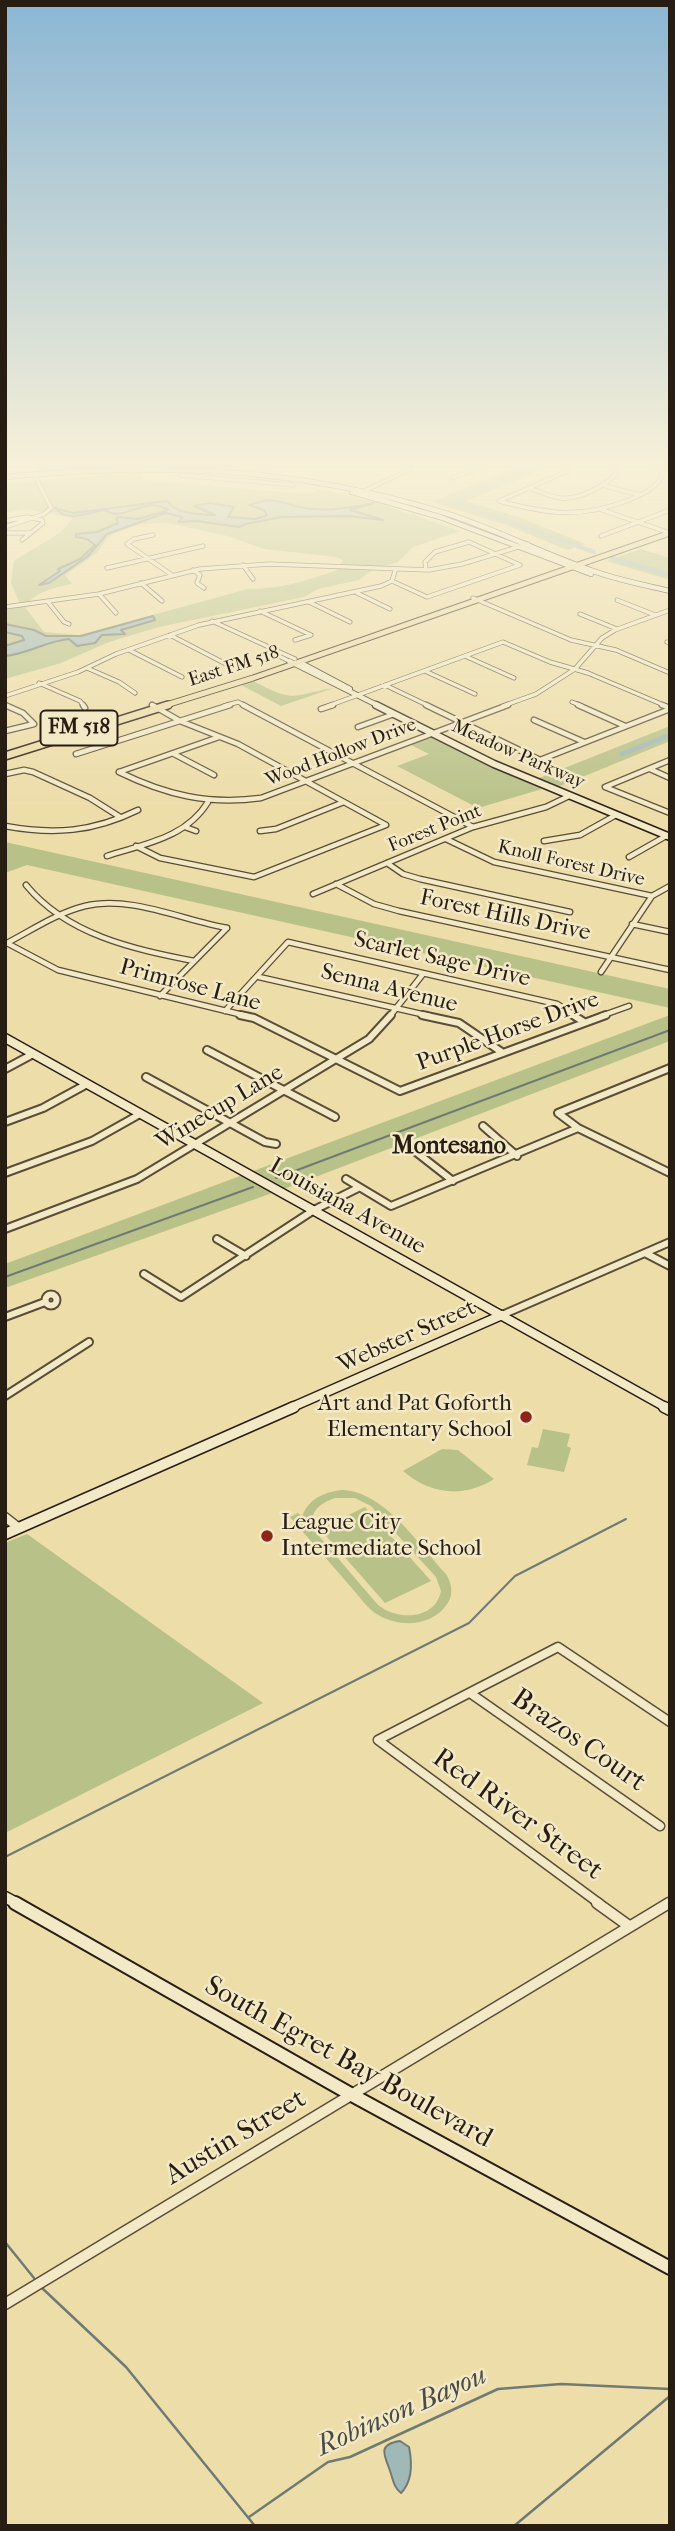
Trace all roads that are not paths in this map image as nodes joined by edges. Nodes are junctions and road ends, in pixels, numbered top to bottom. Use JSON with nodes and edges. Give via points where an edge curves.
{"nodes":[{"id":1,"x":156,"y":579,"type":"edge"},
{"id":2,"x":198,"y":579,"type":"edge"},
{"id":3,"x":479,"y":579,"type":"edge"},
{"id":4,"x":534,"y":579,"type":"edge"},
{"id":5,"x":624,"y":579,"type":"edge"},
{"id":6,"x":624,"y":579,"type":"edge"},
{"id":7,"x":392,"y":580,"type":"joint"},
{"id":8,"x":141,"y":583,"type":"junction"},
{"id":9,"x":204,"y":589,"type":"dead end"},
{"id":10,"x":670,"y":591,"type":"edge"},
{"id":11,"x":357,"y":593,"type":"junction"},
{"id":12,"x":99,"y":594,"type":"junction"},
{"id":13,"x":476,"y":599,"type":"junction"},
{"id":14,"x":617,"y":600,"type":"dead end"},
{"id":15,"x":162,"y":601,"type":"dead end"},
{"id":16,"x":307,"y":601,"type":"junction"},
{"id":17,"x":48,"y":602,"type":"junction"},
{"id":18,"x":5,"y":607,"type":"edge"},
{"id":19,"x":390,"y":609,"type":"dead end"},
{"id":20,"x":259,"y":610,"type":"junction"},
{"id":21,"x":670,"y":610,"type":"edge"},
{"id":22,"x":116,"y":613,"type":"dead end"},
{"id":23,"x":580,"y":614,"type":"dead end"},
{"id":24,"x":655,"y":615,"type":"junction"},
{"id":25,"x":212,"y":621,"type":"junction"},
{"id":26,"x":350,"y":622,"type":"dead end"},
{"id":27,"x":69,"y":624,"type":"dead end"},
{"id":28,"x":617,"y":629,"type":"junction"},
{"id":29,"x":170,"y":635,"type":"junction"},
{"id":30,"x":295,"y":640,"type":"dead end"},
{"id":31,"x":594,"y":646,"type":"junction"},
{"id":32,"x":128,"y":650,"type":"junction"},
{"id":33,"x":465,"y":656,"type":"junction"},
{"id":34,"x":294,"y":662,"type":"junction"},
{"id":35,"x":226,"y":664,"type":"dead end"},
{"id":36,"x":87,"y":668,"type":"junction"},
{"id":37,"x":575,"y":669,"type":"junction"},
{"id":38,"x":425,"y":671,"type":"junction"},
{"id":39,"x":669,"y":672,"type":"edge"},
{"id":40,"x":182,"y":677,"type":"dead end"},
{"id":41,"x":514,"y":678,"type":"dead end"},
{"id":42,"x":39,"y":683,"type":"junction"},
{"id":43,"x":385,"y":685,"type":"junction"},
{"id":44,"x":135,"y":693,"type":"dead end"},
{"id":45,"x":475,"y":694,"type":"dead end"},
{"id":46,"x":5,"y":696,"type":"edge"},
{"id":47,"x":357,"y":696,"type":"junction"},
{"id":48,"x":572,"y":702,"type":"dead end"},
{"id":49,"x":5,"y":705,"type":"edge"},
{"id":50,"x":155,"y":707,"type":"junction"},
{"id":51,"x":85,"y":708,"type":"dead end"},
{"id":52,"x":670,"y":708,"type":"edge"},
{"id":53,"x":321,"y":709,"type":"dead end"},
{"id":54,"x":394,"y":714,"type":"junction"},
{"id":55,"x":534,"y":720,"type":"dead end"},
{"id":56,"x":180,"y":721,"type":"junction"},
{"id":57,"x":461,"y":723,"type":"junction"},
{"id":58,"x":625,"y":726,"type":"junction"},
{"id":59,"x":358,"y":727,"type":"dead end"},
{"id":60,"x":5,"y":731,"type":"edge"},
{"id":61,"x":432,"y":733,"type":"junction"},
{"id":62,"x":219,"y":737,"type":"junction"},
{"id":63,"x":584,"y":742,"type":"junction"},
{"id":64,"x":5,"y":754,"type":"edge"},
{"id":65,"x":76,"y":754,"type":"dead end"},
{"id":66,"x":174,"y":754,"type":"junction"},
{"id":67,"x":670,"y":760,"type":"edge"},
{"id":68,"x":352,"y":763,"type":"junction"},
{"id":69,"x":650,"y":769,"type":"junction"},
{"id":70,"x":5,"y":774,"type":"edge"},
{"id":71,"x":214,"y":775,"type":"dead end"},
{"id":72,"x":670,"y":778,"type":"edge"},
{"id":73,"x":307,"y":781,"type":"junction"},
{"id":74,"x":569,"y":796,"type":"junction"},
{"id":75,"x":208,"y":802,"type":"junction"},
{"id":76,"x":344,"y":802,"type":"junction"},
{"id":77,"x":138,"y":810,"type":"dead end"},
{"id":78,"x":670,"y":813,"type":"edge"},
{"id":79,"x":617,"y":816,"type":"junction"},
{"id":80,"x":120,"y":817,"type":"junction"},
{"id":81,"x":5,"y":826,"type":"edge"},
{"id":82,"x":185,"y":827,"type":"junction"},
{"id":83,"x":473,"y":827,"type":"junction"},
{"id":84,"x":196,"y":831,"type":"dead end"},
{"id":85,"x":260,"y":831,"type":"dead end"},
{"id":86,"x":668,"y":837,"type":"edge"},
{"id":87,"x":446,"y":839,"type":"junction"},
{"id":88,"x":544,"y":841,"type":"dead end"},
{"id":89,"x":136,"y":846,"type":"junction"},
{"id":90,"x":107,"y":856,"type":"dead end"},
{"id":91,"x":629,"y":857,"type":"dead end"},
{"id":92,"x":223,"y":863,"type":"dead end"},
{"id":93,"x":387,"y":863,"type":"junction"},
{"id":94,"x":216,"y":871,"type":"junction"},
{"id":95,"x":337,"y":884,"type":"junction"},
{"id":96,"x":26,"y":885,"type":"dead end"},
{"id":97,"x":670,"y":886,"type":"edge"},
{"id":98,"x":313,"y":894,"type":"dead end"},
{"id":99,"x":652,"y":896,"type":"junction"},
{"id":100,"x":570,"y":912,"type":"dead end"},
{"id":101,"x":61,"y":916,"type":"junction"},
{"id":102,"x":632,"y":924,"type":"junction"},
{"id":103,"x":670,"y":932,"type":"edge"},
{"id":104,"x":6,"y":943,"type":"edge"},
{"id":105,"x":611,"y":957,"type":"junction"},
{"id":106,"x":194,"y":961,"type":"junction"},
{"id":107,"x":670,"y":970,"type":"edge"},
{"id":108,"x":601,"y":972,"type":"dead end"},
{"id":109,"x":423,"y":974,"type":"junction"},
{"id":110,"x":259,"y":977,"type":"junction"},
{"id":111,"x":160,"y":996,"type":"junction"},
{"id":112,"x":629,"y":1006,"type":"dead end"},
{"id":113,"x":396,"y":1009,"type":"junction"},
{"id":114,"x":225,"y":1011,"type":"junction"},
{"id":115,"x":584,"y":1022,"type":"junction"},
{"id":116,"x":5,"y":1038,"type":"edge"},
{"id":117,"x":207,"y":1049,"type":"dead end"},
{"id":118,"x":503,"y":1053,"type":"junction"},
{"id":119,"x":33,"y":1054,"type":"junction"},
{"id":120,"x":336,"y":1059,"type":"junction"},
{"id":121,"x":5,"y":1069,"type":"edge"},
{"id":122,"x":669,"y":1070,"type":"edge"},
{"id":123,"x":146,"y":1077,"type":"dead end"},
{"id":124,"x":87,"y":1084,"type":"junction"},
{"id":125,"x":284,"y":1090,"type":"junction"},
{"id":126,"x":400,"y":1091,"type":"joint"},
{"id":127,"x":140,"y":1114,"type":"junction"},
{"id":128,"x":335,"y":1117,"type":"dead end"},
{"id":129,"x":5,"y":1122,"type":"edge"},
{"id":130,"x":230,"y":1123,"type":"junction"},
{"id":131,"x":483,"y":1126,"type":"dead end"},
{"id":132,"x":578,"y":1128,"type":"junction"},
{"id":133,"x":194,"y":1144,"type":"junction"},
{"id":134,"x":276,"y":1144,"type":"dead end"},
{"id":135,"x":416,"y":1152,"type":"dead end"},
{"id":136,"x":517,"y":1156,"type":"junction"},
{"id":137,"x":670,"y":1173,"type":"edge"},
{"id":138,"x":5,"y":1174,"type":"edge"},
{"id":139,"x":346,"y":1179,"type":"dead end"},
{"id":140,"x":453,"y":1181,"type":"junction"},
{"id":141,"x":358,"y":1188,"type":"junction"},
{"id":142,"x":314,"y":1210,"type":"junction"},
{"id":143,"x":5,"y":1229,"type":"edge"},
{"id":144,"x":216,"y":1239,"type":"dead end"},
{"id":145,"x":670,"y":1242,"type":"edge"},
{"id":146,"x":645,"y":1253,"type":"junction"},
{"id":147,"x":246,"y":1256,"type":"junction"},
{"id":148,"x":670,"y":1266,"type":"edge"},
{"id":149,"x":144,"y":1274,"type":"dead end"},
{"id":150,"x":45,"y":1302,"type":"dead end"},
{"id":151,"x":502,"y":1315,"type":"junction"},
{"id":152,"x":5,"y":1317,"type":"edge"},
{"id":153,"x":89,"y":1342,"type":"dead end"},
{"id":154,"x":5,"y":1396,"type":"edge"},
{"id":155,"x":670,"y":1410,"type":"edge"},
{"id":156,"x":5,"y":1517,"type":"edge"},
{"id":157,"x":19,"y":1528,"type":"junction"},
{"id":158,"x":5,"y":1534,"type":"edge"},
{"id":159,"x":470,"y":1693,"type":"junction"},
{"id":160,"x":670,"y":1722,"type":"edge"},
{"id":161,"x":660,"y":1826,"type":"dead end"},
{"id":162,"x":5,"y":1898,"type":"edge"},
{"id":163,"x":670,"y":1902,"type":"edge"},
{"id":164,"x":629,"y":1926,"type":"junction"},
{"id":165,"x":352,"y":2095,"type":"junction"},
{"id":166,"x":670,"y":2269,"type":"edge"},
{"id":167,"x":5,"y":2304,"type":"edge"}],
"edges":[{"from":1,"to":8,"type":"street"},
{"from":2,"to":9,"type":"street"},
{"from":3,"to":7,"type":"street","via":[[427,597]]},
{"from":4,"to":13,"type":"main road","name":"East FM 518","number":"FM 518"},
{"from":5,"to":10,"type":"street"},
{"from":6,"to":10,"type":"street"},
{"from":7,"to":11,"type":"street"},
{"from":8,"to":12,"type":"street"},
{"from":8,"to":15,"type":"street"},
{"from":11,"to":16,"type":"street"},
{"from":11,"to":19,"type":"street"},
{"from":12,"to":17,"type":"street"},
{"from":12,"to":22,"type":"street"},
{"from":13,"to":31,"type":"street"},
{"from":13,"to":34,"type":"main road","name":"East FM 518","number":"FM 518"},
{"from":14,"to":24,"type":"street"},
{"from":16,"to":20,"type":"street"},
{"from":16,"to":26,"type":"street"},
{"from":17,"to":18,"type":"street"},
{"from":17,"to":27,"type":"street"},
{"from":20,"to":25,"type":"street"},
{"from":20,"to":30,"type":"street","via":[[311,635]]},
{"from":21,"to":24,"type":"street","name":"Wood Hollow Drive"},
{"from":23,"to":28,"type":"street"},
{"from":24,"to":28,"type":"street","name":"Wood Hollow Drive"},
{"from":25,"to":29,"type":"street"},
{"from":25,"to":34,"type":"street"},
{"from":28,"to":31,"type":"street","name":"Wood Hollow Drive"},
{"from":29,"to":32,"type":"street"},
{"from":29,"to":35,"type":"street"},
{"from":31,"to":37,"type":"street","name":"Wood Hollow Drive"},
{"from":31,"to":39,"type":"street"},
{"from":32,"to":36,"type":"street"},
{"from":32,"to":40,"type":"street"},
{"from":33,"to":37,"type":"street","via":[[503,642]]},
{"from":33,"to":38,"type":"street"},
{"from":33,"to":41,"type":"street"},
{"from":34,"to":47,"type":"street","name":"Meadow Parkway","via":[[343,684]]},
{"from":34,"to":50,"type":"main road","name":"East FM 518","number":"FM 518"},
{"from":36,"to":42,"type":"street"},
{"from":36,"to":44,"type":"street"},
{"from":37,"to":52,"type":"street"},
{"from":37,"to":57,"type":"street","name":"Wood Hollow Drive","via":[[536,694]]},
{"from":38,"to":43,"type":"street"},
{"from":38,"to":45,"type":"street"},
{"from":42,"to":46,"type":"street"},
{"from":42,"to":51,"type":"street","via":[[80,701]]},
{"from":43,"to":47,"type":"street"},
{"from":43,"to":57,"type":"street"},
{"from":47,"to":53,"type":"street"},
{"from":47,"to":54,"type":"street","name":"Meadow Parkway"},
{"from":48,"to":58,"type":"street"},
{"from":49,"to":60,"type":"street","via":[[34,724]]},
{"from":50,"to":56,"type":"street"},
{"from":50,"to":64,"type":"main road","name":"East FM 518","number":"FM 518"},
{"from":52,"to":58,"type":"street"},
{"from":54,"to":59,"type":"street"},
{"from":54,"to":61,"type":"street","name":"Meadow Parkway"},
{"from":55,"to":63,"type":"street"},
{"from":56,"to":62,"type":"street"},
{"from":56,"to":65,"type":"street"},
{"from":56,"to":68,"type":"street","via":[[238,702]]},
{"from":57,"to":61,"type":"street","name":"Wood Hollow Drive"},
{"from":57,"to":63,"type":"street","via":[[540,760]]},
{"from":58,"to":63,"type":"street"},
{"from":61,"to":68,"type":"street","name":"Wood Hollow Drive"},
{"from":61,"to":74,"type":"street","name":"Meadow Parkway"},
{"from":62,"to":66,"type":"street"},
{"from":62,"to":73,"type":"street"},
{"from":66,"to":71,"type":"street"},
{"from":66,"to":75,"type":"street","name":"Wood Hollow Drive","via":[[119,772],[181,799]]},
{"from":67,"to":69,"type":"street"},
{"from":68,"to":73,"type":"street","name":"Wood Hollow Drive"},
{"from":68,"to":83,"type":"street"},
{"from":69,"to":72,"type":"street"},
{"from":69,"to":78,"type":"street","via":[[605,787]]},
{"from":70,"to":80,"type":"street","via":[[24,770],[90,798]]},
{"from":73,"to":75,"type":"street","name":"Wood Hollow Drive","via":[[261,797]]},
{"from":73,"to":76,"type":"street"},
{"from":74,"to":79,"type":"street","name":"Meadow Parkway"},
{"from":74,"to":83,"type":"street","name":"Forest Point"},
{"from":75,"to":82,"type":"street","via":[[198,819]]},
{"from":76,"to":85,"type":"street"},
{"from":76,"to":94,"type":"street","via":[[386,825],[254,877]]},
{"from":77,"to":80,"type":"street"},
{"from":79,"to":86,"type":"street","name":"Meadow Parkway"},
{"from":79,"to":88,"type":"street","via":[[580,835]]},
{"from":80,"to":81,"type":"street","via":[[61,835]]},
{"from":82,"to":84,"type":"street"},
{"from":82,"to":89,"type":"street"},
{"from":83,"to":87,"type":"street","name":"Forest Point"},
{"from":86,"to":91,"type":"street"},
{"from":87,"to":93,"type":"street","name":"Forest Point"},
{"from":87,"to":99,"type":"street","name":"Knoll Forest Drive","via":[[494,862]]},
{"from":89,"to":90,"type":"street"},
{"from":89,"to":94,"type":"street","via":[[150,855]]},
{"from":92,"to":94,"type":"street"},
{"from":93,"to":95,"type":"street","name":"Forest Point"},
{"from":93,"to":100,"type":"street","via":[[419,879]]},
{"from":95,"to":98,"type":"street","name":"Forest Point"},
{"from":95,"to":105,"type":"street","name":"Forest Hills Drive","via":[[374,904],[399,911]]},
{"from":96,"to":101,"type":"street","via":[[44,908]]},
{"from":97,"to":99,"type":"street"},
{"from":99,"to":102,"type":"street"},
{"from":101,"to":104,"type":"street"},
{"from":101,"to":106,"type":"street","via":[[103,938]]},
{"from":101,"to":106,"type":"street","via":[[79,908],[115,904],[227,928]]},
{"from":102,"to":103,"type":"street"},
{"from":102,"to":105,"type":"street"},
{"from":104,"to":111,"type":"street","name":"Primrose Lane","via":[[58,970]]},
{"from":105,"to":107,"type":"street","name":"Forest Hills Drive"},
{"from":105,"to":108,"type":"street"},
{"from":106,"to":111,"type":"street"},
{"from":109,"to":110,"type":"street","name":"Scarlet Sage Drive","via":[[288,942]]},
{"from":109,"to":113,"type":"street","name":"Winecup Lane"},
{"from":109,"to":115,"type":"street","name":"Scarlet Sage Drive","via":[[557,1004]]},
{"from":110,"to":113,"type":"street","name":"Senna Avenue"},
{"from":110,"to":114,"type":"street"},
{"from":111,"to":114,"type":"street","name":"Primrose Lane"},
{"from":112,"to":115,"type":"street","name":"Purple Horse Drive"},
{"from":113,"to":118,"type":"street","name":"Senna Avenue","via":[[466,1026]]},
{"from":113,"to":120,"type":"street","name":"Winecup Lane","via":[[375,1035]]},
{"from":114,"to":120,"type":"street","name":"Primrose Lane","via":[[254,1018]]},
{"from":115,"to":118,"type":"street","name":"Purple Horse Drive"},
{"from":116,"to":119,"type":"street","name":"Louisiana Avenue"},
{"from":117,"to":125,"type":"street"},
{"from":118,"to":126,"type":"street","name":"Purple Horse Drive"},
{"from":119,"to":121,"type":"street"},
{"from":119,"to":124,"type":"street","name":"Louisiana Avenue"},
{"from":120,"to":125,"type":"street","name":"Winecup Lane"},
{"from":120,"to":126,"type":"street","name":"Primrose Lane"},
{"from":122,"to":132,"type":"street","via":[[558,1113]]},
{"from":123,"to":130,"type":"street"},
{"from":124,"to":127,"type":"street","name":"Louisiana Avenue"},
{"from":124,"to":129,"type":"street"},
{"from":125,"to":128,"type":"street"},
{"from":125,"to":130,"type":"street","name":"Winecup Lane"},
{"from":127,"to":133,"type":"street","name":"Louisiana Avenue"},
{"from":127,"to":138,"type":"street","via":[[92,1141]]},
{"from":130,"to":133,"type":"street","name":"Winecup Lane"},
{"from":130,"to":134,"type":"street"},
{"from":131,"to":136,"type":"street"},
{"from":132,"to":136,"type":"street"},
{"from":132,"to":137,"type":"street"},
{"from":133,"to":142,"type":"street","name":"Louisiana Avenue"},
{"from":133,"to":143,"type":"street","name":"Winecup Lane","via":[[129,1183]]},
{"from":135,"to":140,"type":"street"},
{"from":136,"to":140,"type":"street"},
{"from":139,"to":141,"type":"street"},
{"from":140,"to":141,"type":"street","via":[[391,1206]]},
{"from":141,"to":142,"type":"street"},
{"from":142,"to":147,"type":"street"},
{"from":142,"to":151,"type":"street","name":"Louisiana Avenue"},
{"from":144,"to":147,"type":"street"},
{"from":145,"to":146,"type":"street","name":"Webster Street"},
{"from":146,"to":148,"type":"street"},
{"from":146,"to":151,"type":"street","name":"Webster Street"},
{"from":147,"to":149,"type":"street","via":[[181,1297]]},
{"from":150,"to":152,"type":"street"},
{"from":151,"to":155,"type":"street","name":"Louisiana Avenue"},
{"from":151,"to":157,"type":"street","name":"Webster Street"},
{"from":153,"to":154,"type":"street"},
{"from":156,"to":157,"type":"street"},
{"from":157,"to":158,"type":"street","name":"Webster Street"},
{"from":159,"to":160,"type":"street","via":[[558,1647]]},
{"from":159,"to":161,"type":"street","name":"Brazos Court"},
{"from":159,"to":164,"type":"street","name":"Red River Street","via":[[378,1741]]},
{"from":162,"to":165,"type":"street","name":"South Egret Bay Boulevard"},
{"from":163,"to":164,"type":"street","name":"Austin Street"},
{"from":164,"to":165,"type":"street","name":"Austin Street"},
{"from":165,"to":166,"type":"street","name":"South Egret Bay Boulevard"},
{"from":165,"to":167,"type":"street","name":"Austin Street"}]}
